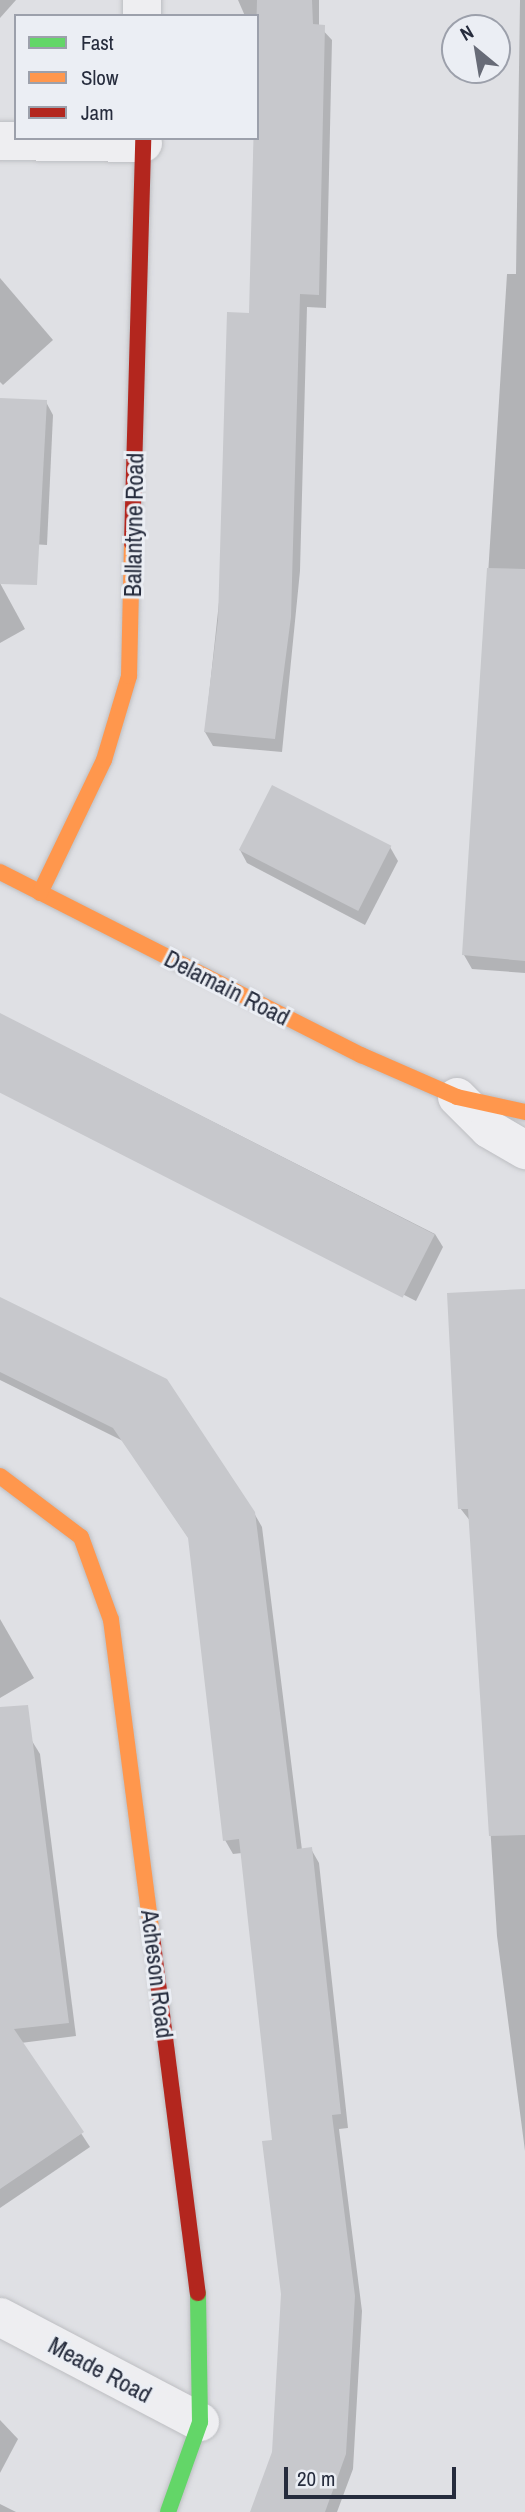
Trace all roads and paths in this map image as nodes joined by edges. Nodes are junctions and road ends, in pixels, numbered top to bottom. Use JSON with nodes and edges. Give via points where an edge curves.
{"nodes":[{"id":1,"x":0,"y":141,"type":"edge"},
{"id":2,"x":143,"y":141,"type":"edge"},
{"id":3,"x":0,"y":872,"type":"edge"},
{"id":4,"x":40,"y":893,"type":"junction"},
{"id":5,"x":457,"y":1097,"type":"junction"},
{"id":6,"x":525,"y":1112,"type":"edge"},
{"id":7,"x":525,"y":1150,"type":"edge"},
{"id":8,"x":0,"y":1476,"type":"edge"},
{"id":9,"x":0,"y":2317,"type":"edge"},
{"id":10,"x":200,"y":2422,"type":"junction"},
{"id":11,"x":168,"y":2512,"type":"edge"}],
"edges":[{"from":1,"to":2,"type":"street"},
{"from":2,"to":4,"type":"street","name":"Ballantyne Road","via":[[129,676],[104,760]]},
{"from":3,"to":4,"type":"street","name":"Delamain Road"},
{"from":4,"to":5,"type":"street","name":"Delamain Road"},
{"from":5,"to":6,"type":"street","name":"Delamain Road"},
{"from":5,"to":7,"type":"street","via":[[489,1129]]},
{"from":8,"to":10,"type":"street","name":"Acheson Road","via":[[81,1537],[111,1620],[203,2328]]},
{"from":9,"to":10,"type":"street","name":"Meade Road"},
{"from":10,"to":11,"type":"street","name":"Acheson Road"}]}
